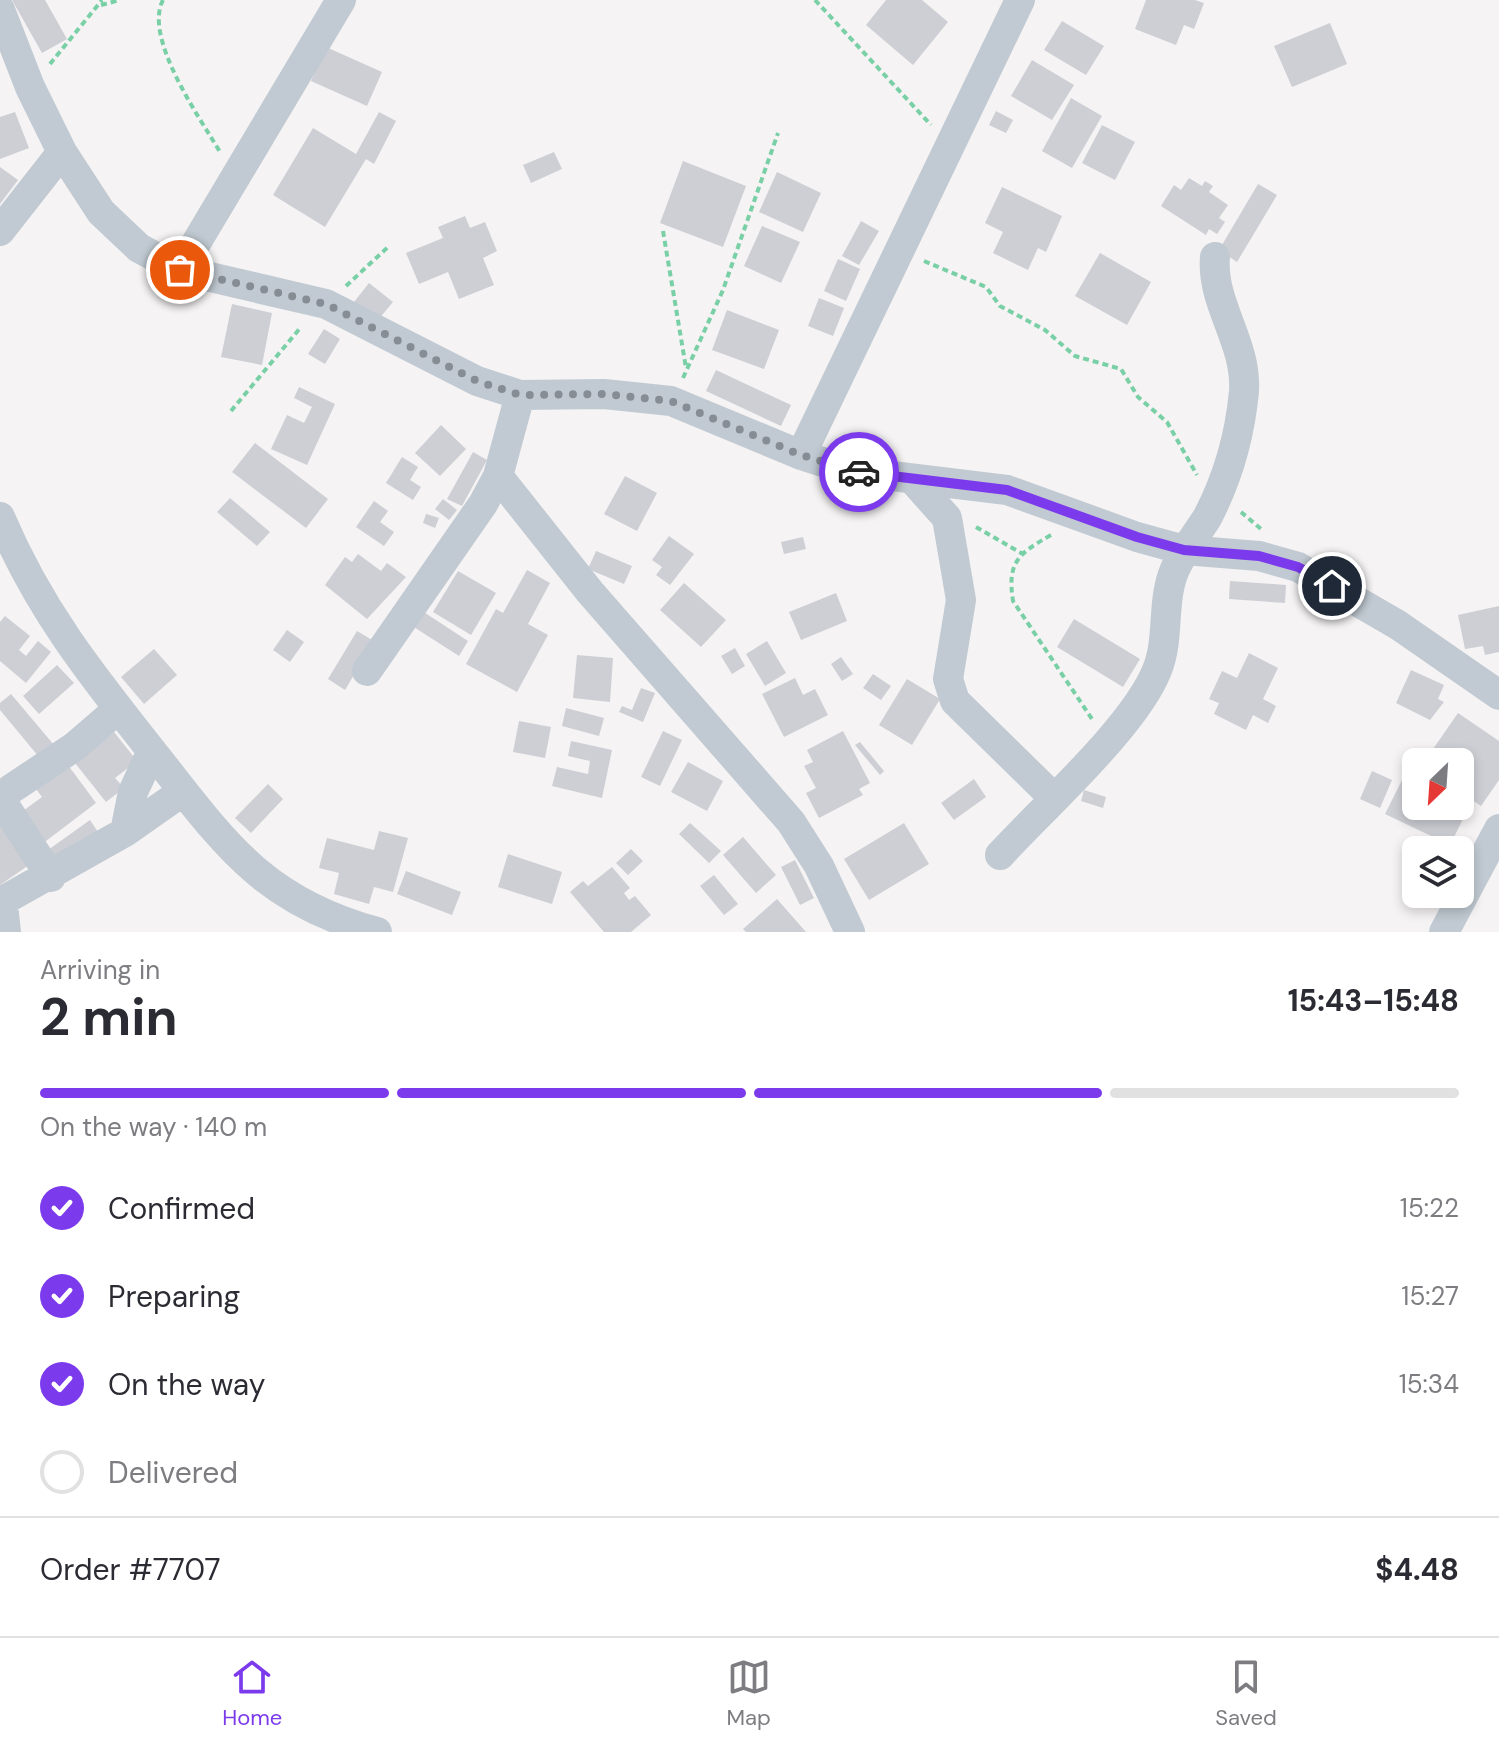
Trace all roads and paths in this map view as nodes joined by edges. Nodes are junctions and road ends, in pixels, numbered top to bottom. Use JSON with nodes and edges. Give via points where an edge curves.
{"nodes":[{"id":1,"x":102,"y":0,"type":"edge"},
{"id":2,"x":120,"y":0,"type":"edge"},
{"id":3,"x":163,"y":0,"type":"edge"},
{"id":4,"x":341,"y":0,"type":"edge"},
{"id":5,"x":815,"y":0,"type":"edge"},
{"id":6,"x":1020,"y":0,"type":"edge"},
{"id":7,"x":99,"y":6,"type":"junction"},
{"id":8,"x":0,"y":10,"type":"edge"},
{"id":9,"x":30,"y":87,"type":"junction"},
{"id":10,"x":778,"y":133,"type":"dead end"},
{"id":11,"x":950,"y":144,"type":"junction"},
{"id":12,"x":62,"y":152,"type":"junction"},
{"id":13,"x":233,"y":175,"type":"junction"},
{"id":14,"x":0,"y":231,"type":"edge"},
{"id":15,"x":663,"y":231,"type":"dead end"},
{"id":16,"x":388,"y":247,"type":"dead end"},
{"id":17,"x":901,"y":248,"type":"junction"},
{"id":18,"x":1215,"y":257,"type":"dead end"},
{"id":19,"x":180,"y":270,"type":"junction"},
{"id":20,"x":326,"y":304,"type":"junction"},
{"id":21,"x":687,"y":371,"type":"junction"},
{"id":22,"x":520,"y":395,"type":"junction"},
{"id":23,"x":671,"y":401,"type":"junction"},
{"id":24,"x":231,"y":411,"type":"dead end"},
{"id":25,"x":801,"y":455,"type":"junction"},
{"id":26,"x":498,"y":476,"type":"junction"},
{"id":27,"x":913,"y":480,"type":"junction"},
{"id":28,"x":1219,"y":494,"type":"junction"},
{"id":29,"x":1082,"y":516,"type":"junction"},
{"id":30,"x":0,"y":517,"type":"edge"},
{"id":31,"x":947,"y":518,"type":"junction"},
{"id":32,"x":1184,"y":550,"type":"junction"},
{"id":33,"x":1023,"y":554,"type":"junction"},
{"id":34,"x":6,"y":560,"type":"edge"},
{"id":35,"x":367,"y":671,"type":"dead end"},
{"id":36,"x":1499,"y":695,"type":"edge"},
{"id":37,"x":117,"y":710,"type":"junction"},
{"id":38,"x":1107,"y":740,"type":"junction"},
{"id":39,"x":152,"y":751,"type":"junction"},
{"id":40,"x":182,"y":792,"type":"junction"},
{"id":41,"x":1053,"y":797,"type":"junction"},
{"id":42,"x":1499,"y":829,"type":"edge"},
{"id":43,"x":125,"y":832,"type":"junction"},
{"id":44,"x":1000,"y":855,"type":"dead end"},
{"id":45,"x":51,"y":877,"type":"junction"},
{"id":46,"x":6,"y":932,"type":"edge"},
{"id":47,"x":377,"y":932,"type":"edge"},
{"id":48,"x":850,"y":932,"type":"edge"},
{"id":49,"x":1444,"y":932,"type":"edge"}],
"edges":[{"from":1,"to":7,"type":"path"},
{"from":2,"to":7,"type":"path"},
{"from":3,"to":13,"type":"path","via":[[156,18],[164,47]]},
{"from":4,"to":13,"type":"street"},
{"from":5,"to":11,"type":"path"},
{"from":6,"to":11,"type":"street"},
{"from":7,"to":9,"type":"path"},
{"from":8,"to":9,"type":"street"},
{"from":9,"to":12,"type":"street"},
{"from":10,"to":21,"type":"path","via":[[723,290]]},
{"from":11,"to":17,"type":"street"},
{"from":12,"to":14,"type":"street"},
{"from":12,"to":19,"type":"street","via":[[101,212],[139,248]]},
{"from":13,"to":19,"type":"street"},
{"from":15,"to":21,"type":"path"},
{"from":16,"to":20,"type":"path"},
{"from":17,"to":25,"type":"street"},
{"from":17,"to":28,"type":"path","via":[[986,287],[1000,306],[1045,330],[1075,356],[1121,369],[1138,397],[1167,422],[1194,471]]},
{"from":18,"to":28,"type":"street","via":[[1213,279],[1243,362],[1244,388],[1232,458]]},
{"from":19,"to":20,"type":"street"},
{"from":20,"to":22,"type":"street","via":[[477,381]]},
{"from":20,"to":24,"type":"path","via":[[298,329]]},
{"from":21,"to":23,"type":"path"},
{"from":22,"to":23,"type":"street","via":[[604,394]]},
{"from":22,"to":26,"type":"street"},
{"from":23,"to":25,"type":"street"},
{"from":25,"to":27,"type":"street","via":[[851,471]]},
{"from":26,"to":35,"type":"street"},
{"from":26,"to":48,"type":"street","via":[[590,592],[791,822]]},
{"from":27,"to":29,"type":"street","via":[[1007,490]]},
{"from":27,"to":31,"type":"street"},
{"from":28,"to":32,"type":"street"},
{"from":29,"to":32,"type":"street"},
{"from":29,"to":33,"type":"path"},
{"from":30,"to":34,"type":"street"},
{"from":31,"to":33,"type":"path","via":[[978,528]]},
{"from":31,"to":41,"type":"street","via":[[961,600],[948,679],[955,701]]},
{"from":32,"to":36,"type":"street","via":[[1259,556],[1298,567],[1398,625]]},
{"from":32,"to":38,"type":"street","via":[[1168,596],[1158,669]]},
{"from":33,"to":38,"type":"path","via":[[1009,578],[1013,601]]},
{"from":34,"to":37,"type":"street"},
{"from":37,"to":39,"type":"street"},
{"from":37,"to":45,"type":"street","via":[[1,800]]},
{"from":38,"to":41,"type":"street"},
{"from":39,"to":40,"type":"street"},
{"from":39,"to":43,"type":"street","via":[[133,792]]},
{"from":40,"to":43,"type":"street"},
{"from":40,"to":47,"type":"street","via":[[225,844],[269,882],[307,906]]},
{"from":41,"to":44,"type":"street"},
{"from":42,"to":49,"type":"street"},
{"from":43,"to":45,"type":"street"},
{"from":45,"to":46,"type":"street","via":[[6,899]]}]}
